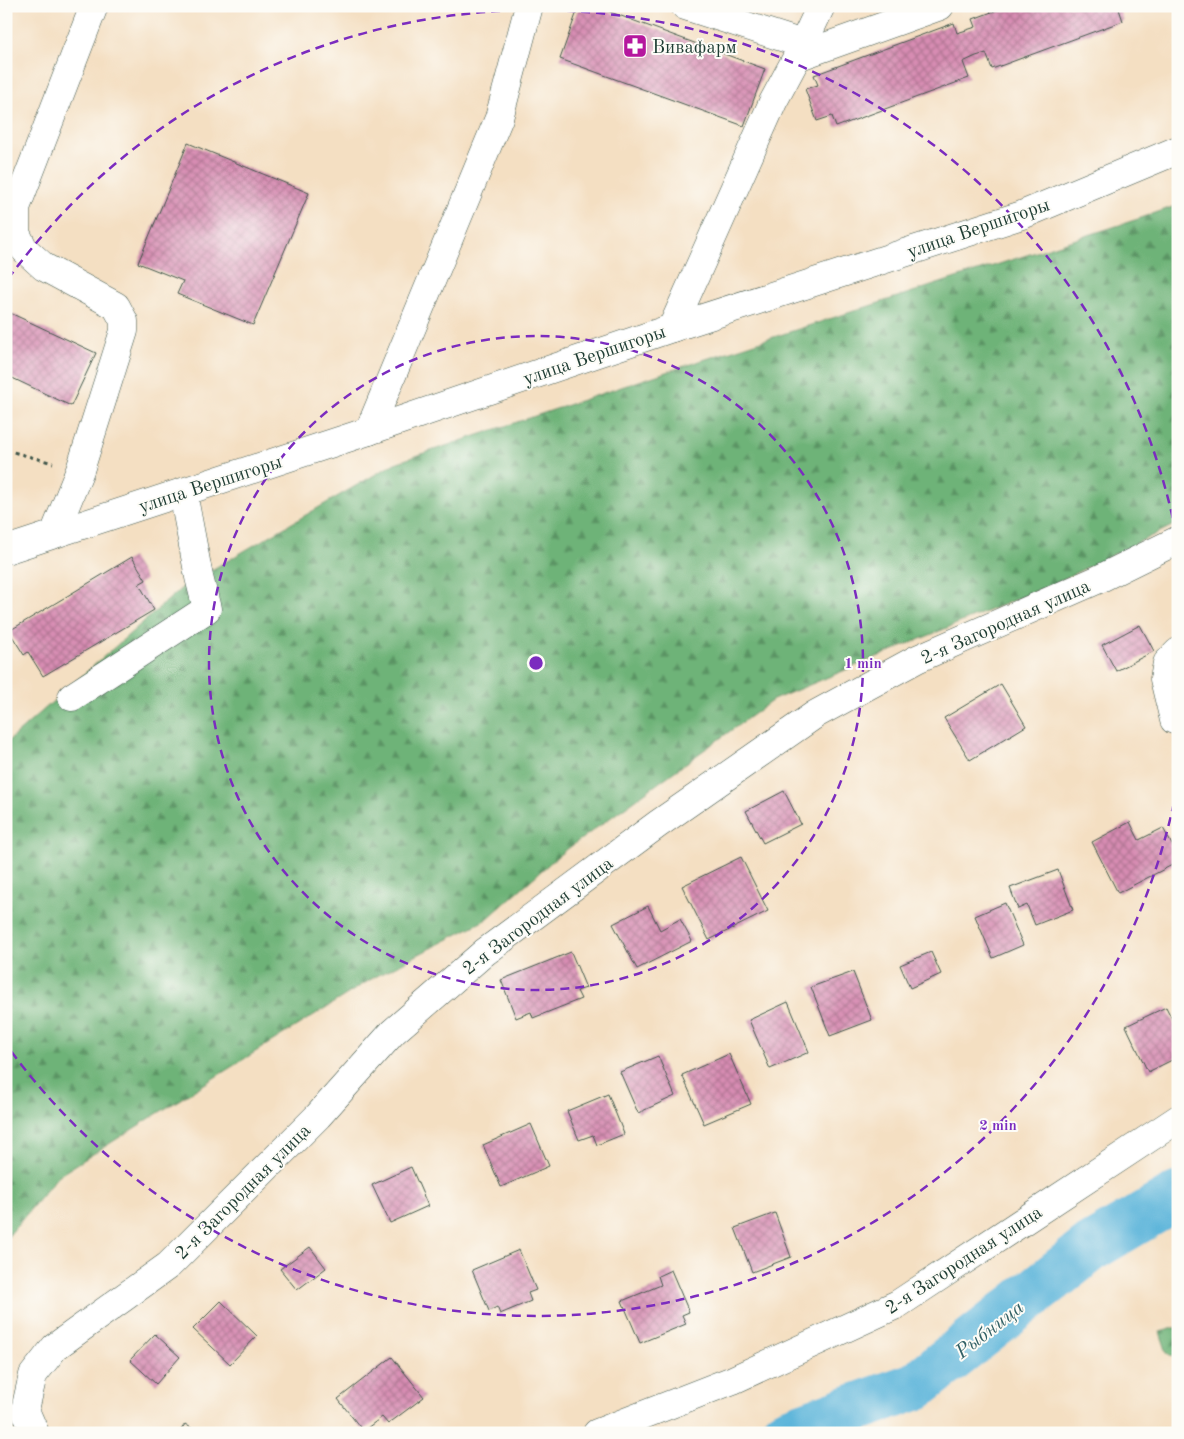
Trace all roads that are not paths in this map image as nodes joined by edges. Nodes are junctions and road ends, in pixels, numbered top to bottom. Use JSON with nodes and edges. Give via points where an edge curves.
{"nodes":[{"id":1,"x":94,"y":6,"type":"edge"},
{"id":2,"x":529,"y":6,"type":"edge"},
{"id":3,"x":685,"y":6,"type":"edge"},
{"id":4,"x":821,"y":6,"type":"edge"},
{"id":5,"x":940,"y":6,"type":"edge"},
{"id":6,"x":800,"y":51,"type":"junction"},
{"id":7,"x":1178,"y":150,"type":"edge"},
{"id":8,"x":672,"y":328,"type":"junction"},
{"id":9,"x":369,"y":431,"type":"junction"},
{"id":10,"x":183,"y":492,"type":"junction"},
{"id":11,"x":54,"y":534,"type":"junction"},
{"id":12,"x":1178,"y":540,"type":"edge"},
{"id":13,"x":6,"y":550,"type":"edge"},
{"id":14,"x":1178,"y":652,"type":"edge"},
{"id":15,"x":72,"y":697,"type":"dead end"},
{"id":16,"x":1174,"y":720,"type":"dead end"},
{"id":17,"x":1178,"y":1119,"type":"edge"},
{"id":18,"x":36,"y":1433,"type":"edge"},
{"id":19,"x":597,"y":1433,"type":"edge"}],
"edges":[{"from":1,"to":11,"type":"street","via":[[16,208],[16,233],[24,249],[44,267],[116,306],[124,321],[124,331],[80,470]]},
{"from":2,"to":9,"type":"street","via":[[499,118]]},
{"from":3,"to":6,"type":"street"},
{"from":4,"to":6,"type":"street"},
{"from":5,"to":6,"type":"street"},
{"from":6,"to":8,"type":"street"},
{"from":7,"to":8,"type":"street","name":"улица Вершигоры","via":[[1022,215]]},
{"from":8,"to":9,"type":"street","name":"улица Вершигоры"},
{"from":9,"to":10,"type":"street","name":"улица Вершигоры"},
{"from":10,"to":11,"type":"street","name":"улица Вершигоры"},
{"from":10,"to":15,"type":"street","via":[[207,609]]},
{"from":11,"to":13,"type":"street","name":"улица Вершигоры"},
{"from":12,"to":18,"type":"street","name":"2-я Загородная улица","via":[[1097,580],[917,659],[816,714],[658,824],[485,952],[393,1032],[318,1116],[169,1265],[55,1347],[33,1376],[25,1410]]},
{"from":14,"to":16,"type":"street","via":[[1167,663],[1164,680]]},
{"from":17,"to":19,"type":"street","name":"2-я Загородная улица","via":[[898,1304],[733,1380]]}]}
